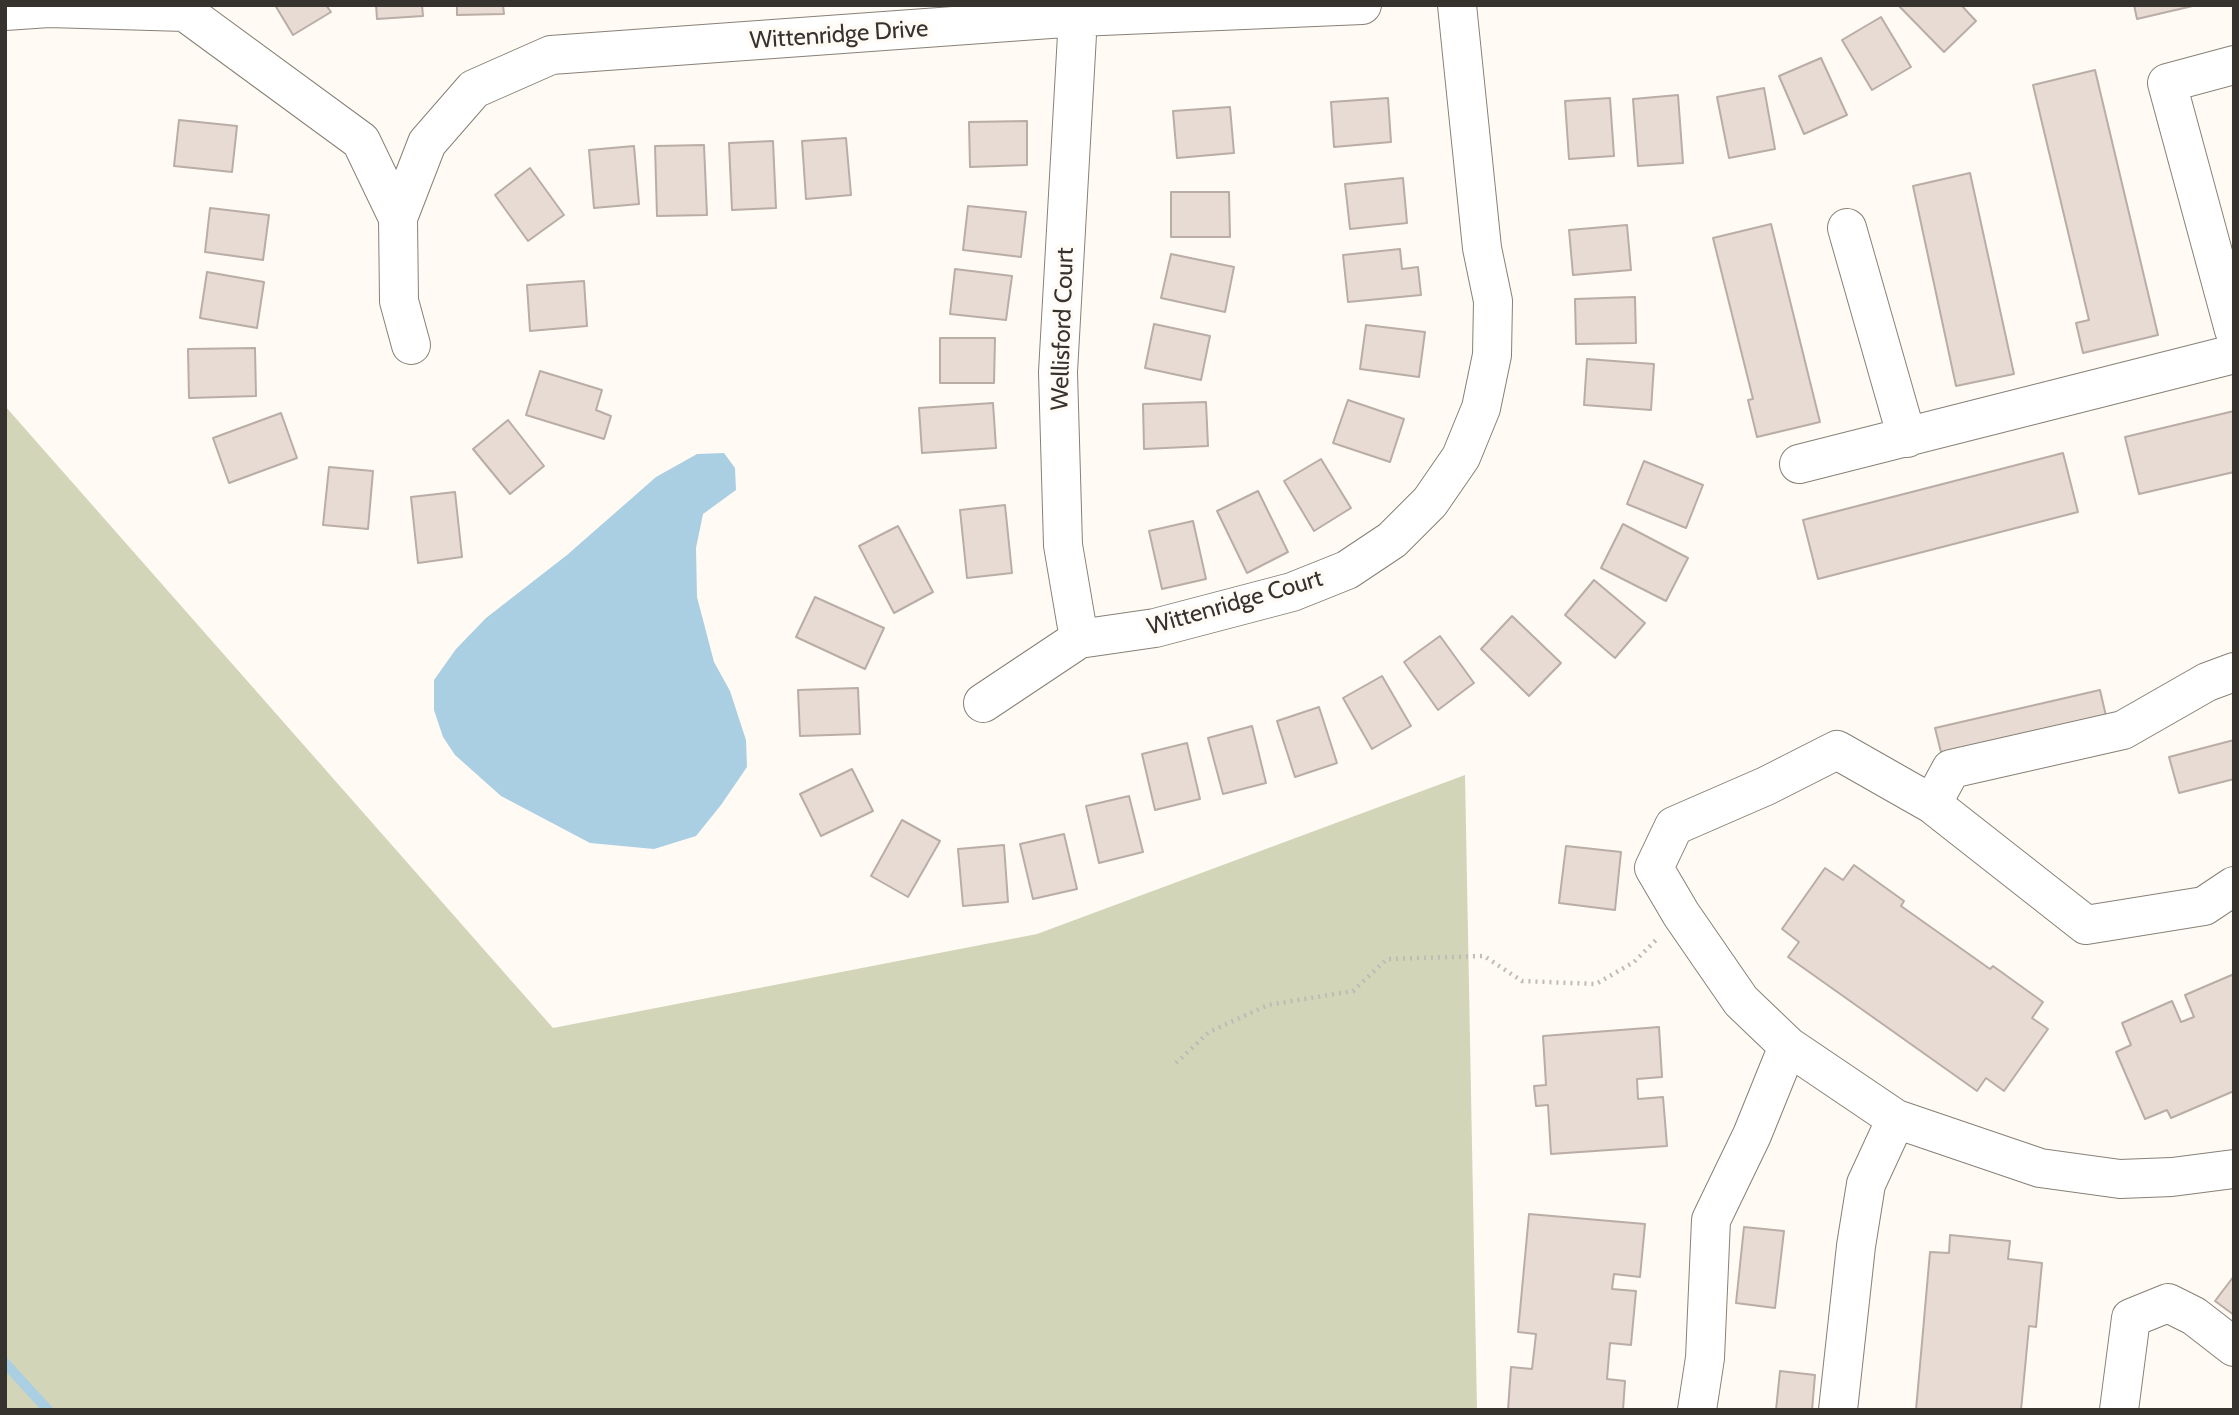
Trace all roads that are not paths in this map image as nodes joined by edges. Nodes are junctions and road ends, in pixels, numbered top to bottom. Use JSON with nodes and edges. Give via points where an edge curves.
{"nodes":[{"id":1,"x":1362,"y":5,"type":"edge"},
{"id":2,"x":1457,"y":5,"type":"edge"},
{"id":3,"x":5,"y":11,"type":"edge"},
{"id":4,"x":1078,"y":17,"type":"junction"},
{"id":5,"x":2234,"y":65,"type":"edge"},
{"id":6,"x":398,"y":218,"type":"junction"},
{"id":7,"x":1847,"y":228,"type":"dead end"},
{"id":8,"x":2234,"y":330,"type":"edge"},
{"id":9,"x":411,"y":345,"type":"dead end"},
{"id":10,"x":2234,"y":354,"type":"edge"},
{"id":11,"x":1907,"y":438,"type":"junction"},
{"id":12,"x":1799,"y":464,"type":"dead end"},
{"id":13,"x":1079,"y":639,"type":"junction"},
{"id":14,"x":2234,"y":672,"type":"edge"},
{"id":15,"x":983,"y":703,"type":"dead end"},
{"id":16,"x":1932,"y":804,"type":"junction"},
{"id":17,"x":2234,"y":886,"type":"edge"},
{"id":18,"x":1788,"y":1046,"type":"junction"},
{"id":19,"x":1896,"y":1119,"type":"junction"},
{"id":20,"x":2234,"y":1169,"type":"edge"},
{"id":21,"x":2234,"y":1347,"type":"edge"},
{"id":22,"x":1697,"y":1410,"type":"edge"},
{"id":23,"x":1838,"y":1410,"type":"edge"},
{"id":24,"x":2119,"y":1410,"type":"edge"}],
"edges":[{"from":1,"to":4,"type":"street","name":"Wittenridge Drive"},
{"from":2,"to":13,"type":"street","name":"Wittenridge Court","via":[[1482,248],[1493,301],[1492,355],[1481,408],[1461,457],[1430,502],[1392,540],[1347,570],[1292,592],[1167,625]]},
{"from":3,"to":6,"type":"street","name":"Wittenridge Drive","via":[[185,12],[361,141]]},
{"from":4,"to":6,"type":"street","name":"Wittenridge Drive","via":[[551,55],[474,89],[427,143]]},
{"from":4,"to":13,"type":"street","name":"Wellisford Court","via":[[1058,372],[1063,545]]},
{"from":5,"to":8,"type":"street","via":[[2167,83]]},
{"from":6,"to":9,"type":"street","name":"Wittenridge Drive","via":[[399,301]]},
{"from":7,"to":11,"type":"street"},
{"from":10,"to":11,"type":"street"},
{"from":11,"to":12,"type":"street"},
{"from":13,"to":15,"type":"street","name":"Wittenridge Court"},
{"from":14,"to":16,"type":"street","via":[[2207,682],[2123,730],[1951,769]]},
{"from":16,"to":17,"type":"street","via":[[2086,925],[2204,906]]},
{"from":16,"to":18,"type":"street","via":[[1837,750],[1674,826],[1654,868],[1741,1000]]},
{"from":18,"to":19,"type":"street"},
{"from":18,"to":22,"type":"street","via":[[1711,1220],[1705,1358]]},
{"from":19,"to":20,"type":"street","via":[[2040,1168],[2120,1179]]},
{"from":19,"to":23,"type":"street","via":[[1866,1184]]},
{"from":21,"to":24,"type":"street","via":[[2194,1316],[2168,1304],[2131,1318]]}]}
